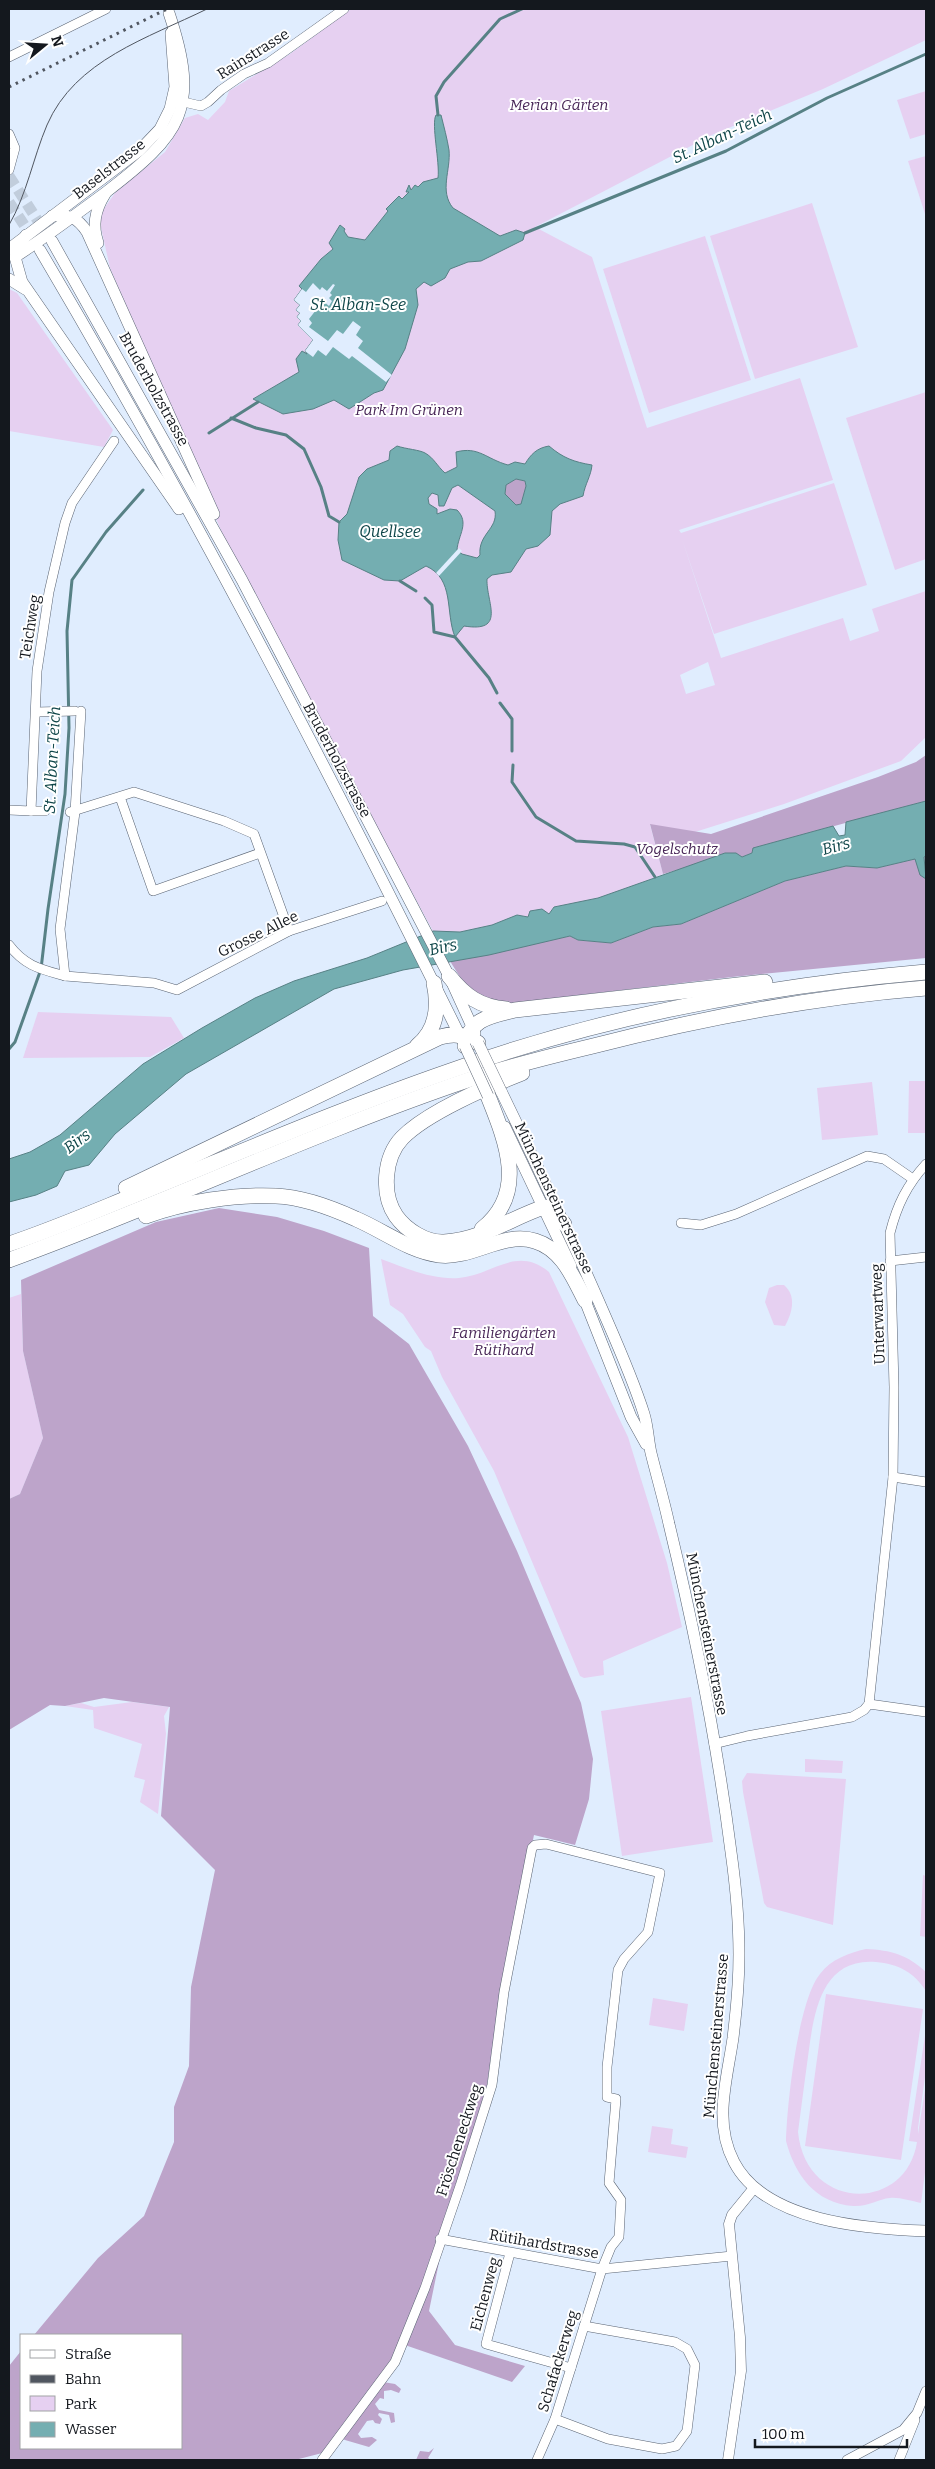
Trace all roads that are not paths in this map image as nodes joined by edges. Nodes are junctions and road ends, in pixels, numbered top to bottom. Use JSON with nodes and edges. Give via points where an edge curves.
{"nodes":[{"id":1,"x":106,"y":9,"type":"edge"},
{"id":2,"x":344,"y":9,"type":"edge"},
{"id":3,"x":169,"y":11,"type":"edge"},
{"id":4,"x":9,"y":56,"type":"edge"},
{"id":5,"x":178,"y":101,"type":"junction"},
{"id":6,"x":9,"y":134,"type":"edge"},
{"id":7,"x":9,"y":170,"type":"edge"},
{"id":8,"x":110,"y":188,"type":"junction"},
{"id":9,"x":52,"y":216,"type":"junction"},
{"id":10,"x":72,"y":217,"type":"junction"},
{"id":11,"x":52,"y":241,"type":"tunnel mouth"},
{"id":12,"x":40,"y":250,"type":"tunnel mouth"},
{"id":13,"x":11,"y":255,"type":"edge"},
{"id":14,"x":106,"y":268,"type":"junction"},
{"id":15,"x":9,"y":279,"type":"edge"},
{"id":16,"x":26,"y":290,"type":"junction"},
{"id":17,"x":114,"y":441,"type":"dead end"},
{"id":18,"x":224,"y":578,"type":"junction"},
{"id":19,"x":242,"y":580,"type":"junction"},
{"id":20,"x":36,"y":712,"type":"junction"},
{"id":21,"x":120,"y":797,"type":"junction"},
{"id":22,"x":9,"y":810,"type":"edge"},
{"id":23,"x":31,"y":811,"type":"junction"},
{"id":24,"x":45,"y":811,"type":"dead end"},
{"id":25,"x":73,"y":812,"type":"junction"},
{"id":26,"x":260,"y":853,"type":"junction"},
{"id":27,"x":382,"y":901,"type":"dead end"},
{"id":28,"x":289,"y":931,"type":"junction"},
{"id":29,"x":9,"y":945,"type":"edge"},
{"id":30,"x":926,"y":971,"type":"edge"},
{"id":31,"x":65,"y":976,"type":"junction"},
{"id":32,"x":449,"y":976,"type":"joint"},
{"id":33,"x":434,"y":983,"type":"joint"},
{"id":34,"x":926,"y":988,"type":"edge"},
{"id":35,"x":466,"y":1001,"type":"junction"},
{"id":36,"x":441,"y":1010,"type":"junction"},
{"id":37,"x":515,"y":1010,"type":"junction"},
{"id":38,"x":468,"y":1037,"type":"junction"},
{"id":39,"x":589,"y":1047,"type":"junction"},
{"id":40,"x":412,"y":1050,"type":"junction"},
{"id":41,"x":495,"y":1093,"type":"junction"},
{"id":42,"x":926,"y":1164,"type":"edge"},
{"id":43,"x":913,"y":1179,"type":"junction"},
{"id":44,"x":549,"y":1207,"type":"junction"},
{"id":45,"x":681,"y":1223,"type":"dead end"},
{"id":46,"x":564,"y":1224,"type":"joint"},
{"id":47,"x":9,"y":1235,"type":"edge"},
{"id":48,"x":75,"y":1236,"type":"junction"},
{"id":49,"x":469,"y":1237,"type":"junction"},
{"id":50,"x":9,"y":1244,"type":"edge"},
{"id":51,"x":491,"y":1244,"type":"junction"},
{"id":52,"x":926,"y":1257,"type":"edge"},
{"id":53,"x":9,"y":1260,"type":"edge"},
{"id":54,"x":890,"y":1261,"type":"junction"},
{"id":55,"x":585,"y":1300,"type":"junction"},
{"id":56,"x":651,"y":1454,"type":"junction"},
{"id":57,"x":893,"y":1477,"type":"junction"},
{"id":58,"x":926,"y":1482,"type":"edge"},
{"id":59,"x":869,"y":1704,"type":"junction"},
{"id":60,"x":926,"y":1712,"type":"edge"},
{"id":61,"x":714,"y":1744,"type":"junction"},
{"id":62,"x":660,"y":1873,"type":"joint"},
{"id":63,"x":754,"y":2188,"type":"junction"},
{"id":64,"x":926,"y":2231,"type":"edge"},
{"id":65,"x":440,"y":2239,"type":"junction"},
{"id":66,"x":510,"y":2253,"type":"junction"},
{"id":67,"x":732,"y":2256,"type":"junction"},
{"id":68,"x":602,"y":2269,"type":"junction"},
{"id":69,"x":584,"y":2326,"type":"junction"},
{"id":70,"x":571,"y":2368,"type":"junction"},
{"id":71,"x":926,"y":2391,"type":"edge"},
{"id":72,"x":917,"y":2413,"type":"junction"},
{"id":73,"x":555,"y":2420,"type":"junction"},
{"id":74,"x":322,"y":2460,"type":"edge"},
{"id":75,"x":537,"y":2460,"type":"edge"},
{"id":76,"x":728,"y":2460,"type":"edge"},
{"id":77,"x":847,"y":2460,"type":"edge"},
{"id":78,"x":900,"y":2460,"type":"edge"}],
"edges":[{"from":1,"to":4,"type":"street"},
{"from":2,"to":5,"type":"street","name":"Rainstrasse","via":[[201,106]]},
{"from":3,"to":5,"type":"main road","name":"Baselstrasse","via":[[183,59]]},
{"from":5,"to":8,"type":"main road","name":"Baselstrasse","via":[[169,136]]},
{"from":5,"to":9,"type":"main road","name":"Baselstrasse","via":[[151,140]]},
{"from":6,"to":7,"type":"street","via":[[15,148]]},
{"from":8,"to":10,"type":"main road","name":"Baselstrasse"},
{"from":8,"to":14,"type":"main road","name":"Bruderholzstrasse","via":[[95,217],[95,231]]},
{"from":9,"to":10,"type":"main road"},
{"from":9,"to":13,"type":"main road","name":"Baselstrasse","via":[[26,235]]},
{"from":10,"to":13,"type":"main road","name":"Baselstrasse"},
{"from":10,"to":14,"type":"main road","name":"Bruderholzstrasse","via":[[87,232]]},
{"from":11,"to":19,"type":"main road","name":"Bruderholzstrasse"},
{"from":12,"to":18,"type":"main road","name":"Bruderholzstrasse","via":[[103,356]]},
{"from":13,"to":16,"type":"main road","name":"Bruderholzstrasse"},
{"from":14,"to":19,"type":"main road","name":"Bruderholzstrasse"},
{"from":15,"to":16,"type":"main road","name":"Bruderholzstrasse"},
{"from":16,"to":18,"type":"main road","name":"Bruderholzstrasse","via":[[162,482]]},
{"from":17,"to":20,"type":"street","name":"Teichweg","via":[[72,503],[65,523],[39,649]]},
{"from":18,"to":33,"type":"main road","name":"Bruderholzstrasse"},
{"from":19,"to":32,"type":"main road","name":"Bruderholzstrasse"},
{"from":20,"to":23,"type":"street","name":"Teichweg"},
{"from":20,"to":25,"type":"street","via":[[78,711]]},
{"from":21,"to":25,"type":"street"},
{"from":21,"to":26,"type":"street","via":[[140,793],[224,821],[254,834]]},
{"from":21,"to":26,"type":"street","via":[[153,891]]},
{"from":22,"to":23,"type":"street"},
{"from":23,"to":24,"type":"street"},
{"from":25,"to":31,"type":"street","via":[[60,930]]},
{"from":26,"to":28,"type":"street"},
{"from":27,"to":28,"type":"street","name":"Grosse Allee"},
{"from":28,"to":31,"type":"street","name":"Grosse Allee","via":[[177,990],[154,983]]},
{"from":29,"to":31,"type":"street","via":[[32,966]]},
{"from":30,"to":37,"type":"highway","via":[[743,984]]},
{"from":30,"to":50,"type":"highway","via":[[735,996],[646,1014],[550,1039],[448,1071]]},
{"from":32,"to":35,"type":"highway"},
{"from":33,"to":36,"type":"highway"},
{"from":34,"to":39,"type":"highway","via":[[744,1012]]},
{"from":35,"to":37,"type":"highway","via":[[490,1008]]},
{"from":35,"to":38,"type":"main road","name":"Münchensteinerstrasse"},
{"from":36,"to":38,"type":"main road","name":"Münchensteinerstrasse"},
{"from":36,"to":40,"type":"highway","via":[[426,1036]]},
{"from":37,"to":38,"type":"highway","via":[[483,1019]]},
{"from":38,"to":40,"type":"highway","via":[[440,1037]]},
{"from":38,"to":41,"type":"main road","name":"Münchensteinerstrasse","bridge":true},
{"from":39,"to":48,"type":"highway","via":[[523,1063],[400,1105]]},
{"from":39,"to":49,"type":"highway","via":[[460,1101],[400,1139],[393,1151],[386,1178],[391,1208],[398,1219],[420,1236],[433,1240],[443,1242]]},
{"from":40,"to":47,"type":"highway","via":[[169,1169],[101,1200]]},
{"from":41,"to":44,"type":"main road","name":"Münchensteinerstrasse"},
{"from":41,"to":49,"type":"highway","via":[[510,1165],[508,1192],[497,1215]]},
{"from":42,"to":43,"type":"street","name":"Unterwartweg"},
{"from":43,"to":45,"type":"street","via":[[884,1159],[867,1156],[736,1214],[700,1225]]},
{"from":43,"to":54,"type":"street","name":"Unterwartweg","via":[[895,1212],[890,1233]]},
{"from":44,"to":46,"type":"highway"},
{"from":44,"to":49,"type":"highway"},
{"from":44,"to":51,"type":"highway"},
{"from":44,"to":55,"type":"main road","name":"Münchensteinerstrasse"},
{"from":46,"to":56,"type":"main road","name":"Münchensteinerstrasse","via":[[628,1369],[645,1418]]},
{"from":48,"to":51,"type":"highway","via":[[98,1235],[150,1214],[211,1200],[277,1196],[334,1210],[427,1253],[467,1254]]},
{"from":48,"to":53,"type":"highway"},
{"from":51,"to":55,"type":"highway","via":[[522,1239],[544,1245],[564,1263]]},
{"from":52,"to":54,"type":"street"},
{"from":54,"to":57,"type":"street","name":"Unterwartweg"},
{"from":55,"to":56,"type":"main road","name":"Münchensteinerstrasse","via":[[632,1417]]},
{"from":56,"to":61,"type":"main road","name":"Münchensteinerstrasse","via":[[693,1628]]},
{"from":57,"to":58,"type":"street"},
{"from":57,"to":59,"type":"street","name":"Unterwartweg"},
{"from":59,"to":60,"type":"street"},
{"from":59,"to":61,"type":"street","via":[[852,1717]]},
{"from":61,"to":63,"type":"main road","name":"Münchensteinerstrasse","via":[[731,1850],[739,1956],[722,2118],[731,2156]]},
{"from":62,"to":65,"type":"street","name":"Fröscheneckweg","via":[[546,1844],[532,1848],[504,1992],[492,2086]]},
{"from":62,"to":68,"type":"street","name":"Schafackerweg","via":[[648,1932],[618,1970],[607,2097],[616,2099],[609,2183],[621,2205],[619,2237]]},
{"from":63,"to":64,"type":"main road","name":"Münchensteinerstrasse","via":[[772,2201],[808,2214],[854,2224]]},
{"from":63,"to":67,"type":"street","via":[[730,2221]]},
{"from":65,"to":66,"type":"street","name":"Rütihardstrasse"},
{"from":65,"to":74,"type":"street","name":"Fröscheneckweg","via":[[425,2288],[394,2362]]},
{"from":66,"to":68,"type":"street","name":"Rütihardstrasse"},
{"from":66,"to":70,"type":"street","name":"Eichenweg","via":[[486,2344]]},
{"from":67,"to":68,"type":"street","name":"Rütihardstrasse"},
{"from":67,"to":76,"type":"street","via":[[741,2371]]},
{"from":68,"to":69,"type":"street","name":"Schafackerweg"},
{"from":69,"to":70,"type":"street","name":"Schafackerweg"},
{"from":69,"to":73,"type":"street","via":[[675,2342],[687,2349],[695,2365],[687,2431],[676,2446],[662,2449],[608,2439]]},
{"from":70,"to":73,"type":"street","name":"Schafackerweg"},
{"from":71,"to":72,"type":"street"},
{"from":72,"to":77,"type":"street","via":[[903,2430]]},
{"from":72,"to":78,"type":"street"},
{"from":73,"to":75,"type":"street","name":"Schafackerweg"}]}
